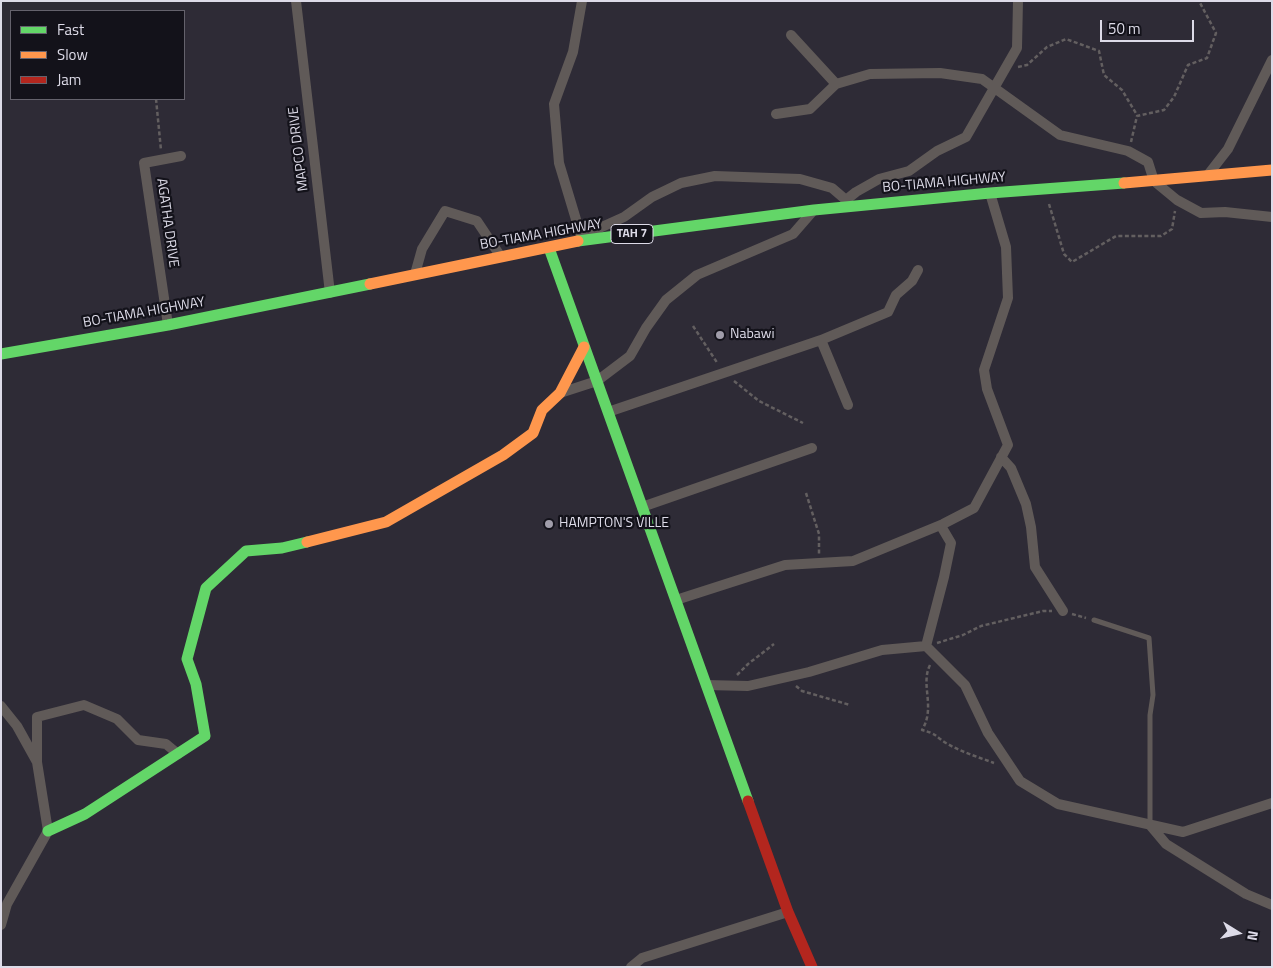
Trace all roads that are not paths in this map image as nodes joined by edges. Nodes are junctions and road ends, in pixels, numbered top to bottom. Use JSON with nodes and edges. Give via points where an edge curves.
{"nodes":[{"id":1,"x":296,"y":1,"type":"edge"},
{"id":2,"x":582,"y":1,"type":"edge"},
{"id":3,"x":1018,"y":1,"type":"edge"},
{"id":4,"x":791,"y":35,"type":"dead end"},
{"id":5,"x":1272,"y":60,"type":"edge"},
{"id":6,"x":836,"y":84,"type":"junction"},
{"id":7,"x":994,"y":89,"type":"junction"},
{"id":8,"x":776,"y":114,"type":"dead end"},
{"id":9,"x":181,"y":156,"type":"dead end"},
{"id":10,"x":1272,"y":170,"type":"edge"},
{"id":11,"x":1206,"y":177,"type":"junction"},
{"id":12,"x":1154,"y":181,"type":"junction"},
{"id":13,"x":990,"y":193,"type":"junction"},
{"id":14,"x":848,"y":203,"type":"junction"},
{"id":15,"x":814,"y":210,"type":"junction"},
{"id":16,"x":1272,"y":217,"type":"edge"},
{"id":17,"x":580,"y":239,"type":"junction"},
{"id":18,"x":549,"y":248,"type":"junction"},
{"id":19,"x":501,"y":257,"type":"junction"},
{"id":20,"x":918,"y":270,"type":"dead end"},
{"id":21,"x":415,"y":274,"type":"junction"},
{"id":22,"x":330,"y":293,"type":"junction"},
{"id":23,"x":168,"y":325,"type":"junction"},
{"id":24,"x":821,"y":340,"type":"junction"},
{"id":25,"x":584,"y":347,"type":"junction"},
{"id":26,"x":1,"y":354,"type":"edge"},
{"id":27,"x":597,"y":381,"type":"junction"},
{"id":28,"x":560,"y":393,"type":"junction"},
{"id":29,"x":848,"y":406,"type":"dead end"},
{"id":30,"x":608,"y":412,"type":"junction"},
{"id":31,"x":812,"y":448,"type":"dead end"},
{"id":32,"x":1001,"y":457,"type":"junction"},
{"id":33,"x":642,"y":507,"type":"junction"},
{"id":34,"x":943,"y":524,"type":"junction"},
{"id":35,"x":676,"y":600,"type":"junction"},
{"id":36,"x":1062,"y":611,"type":"road end"},
{"id":37,"x":1094,"y":620,"type":"road end"},
{"id":38,"x":926,"y":646,"type":"junction"},
{"id":39,"x":706,"y":685,"type":"junction"},
{"id":40,"x":1,"y":706,"type":"edge"},
{"id":41,"x":178,"y":754,"type":"junction"},
{"id":42,"x":37,"y":762,"type":"junction"},
{"id":43,"x":1272,"y":803,"type":"edge"},
{"id":44,"x":1150,"y":825,"type":"junction"},
{"id":45,"x":48,"y":831,"type":"junction"},
{"id":46,"x":1272,"y":905,"type":"edge"},
{"id":47,"x":788,"y":912,"type":"junction"},
{"id":48,"x":1,"y":925,"type":"edge"},
{"id":49,"x":631,"y":967,"type":"edge"},
{"id":50,"x":812,"y":967,"type":"edge"}],
"edges":[{"from":1,"to":22,"type":"street","name":"MAPCO DRIVE"},
{"from":2,"to":17,"type":"street","via":[[573,52],[554,104],[559,163]]},
{"from":3,"to":7,"type":"street","via":[[1017,48]]},
{"from":4,"to":6,"type":"street"},
{"from":5,"to":11,"type":"street","via":[[1228,149]]},
{"from":6,"to":7,"type":"street","via":[[870,74],[940,73],[982,79]]},
{"from":6,"to":8,"type":"street","via":[[810,109]]},
{"from":7,"to":12,"type":"street","via":[[1060,135],[1128,151],[1148,162]]},
{"from":7,"to":14,"type":"street","via":[[966,137],[937,151],[909,171],[879,179],[856,192]]},
{"from":9,"to":23,"type":"street","name":"AGATHA DRIVE","via":[[144,163]]},
{"from":10,"to":11,"type":"main road","name":"BO-TIAMA HIGHWAY","number":"TAH 7"},
{"from":11,"to":12,"type":"main road","name":"BO-TIAMA HIGHWAY","number":"TAH 7"},
{"from":12,"to":13,"type":"main road","name":"BO-TIAMA HIGHWAY","number":"TAH 7"},
{"from":12,"to":16,"type":"street","via":[[1177,200],[1201,213]]},
{"from":13,"to":14,"type":"main road","name":"BO-TIAMA HIGHWAY","number":"TAH 7"},
{"from":13,"to":32,"type":"street","via":[[1006,247],[1008,298],[984,370],[986,389],[1008,445]]},
{"from":14,"to":15,"type":"main road","name":"BO-TIAMA HIGHWAY","number":"TAH 7"},
{"from":14,"to":17,"type":"street","via":[[832,188],[800,179],[716,176],[682,183]]},
{"from":15,"to":17,"type":"main road","name":"BO-TIAMA HIGHWAY","number":"TAH 7"},
{"from":15,"to":27,"type":"street","via":[[793,234],[697,275],[666,300],[630,356]]},
{"from":17,"to":18,"type":"main road","name":"BO-TIAMA HIGHWAY","number":"TAH 7"},
{"from":18,"to":19,"type":"main road","name":"BO-TIAMA HIGHWAY","number":"TAH 7"},
{"from":18,"to":25,"type":"main road"},
{"from":19,"to":21,"type":"main road","name":"BO-TIAMA HIGHWAY","number":"TAH 7"},
{"from":19,"to":21,"type":"street","via":[[477,221],[445,211],[422,249]]},
{"from":20,"to":24,"type":"street","via":[[912,281],[896,295],[888,312]]},
{"from":21,"to":22,"type":"main road","name":"BO-TIAMA HIGHWAY","number":"TAH 7"},
{"from":22,"to":23,"type":"main road","name":"BO-TIAMA HIGHWAY","number":"TAH 7"},
{"from":23,"to":26,"type":"main road","name":"BO-TIAMA HIGHWAY","number":"TAH 7"},
{"from":24,"to":29,"type":"street"},
{"from":24,"to":30,"type":"street"},
{"from":25,"to":27,"type":"main road"},
{"from":25,"to":28,"type":"main road"},
{"from":27,"to":28,"type":"street"},
{"from":27,"to":30,"type":"main road"},
{"from":28,"to":41,"type":"main road","via":[[542,410],[532,433],[503,455],[386,522],[282,548],[246,552],[206,588],[187,659],[196,684],[205,736]]},
{"from":30,"to":33,"type":"main road"},
{"from":31,"to":33,"type":"street"},
{"from":32,"to":34,"type":"street","via":[[974,508]]},
{"from":32,"to":36,"type":"street","via":[[1012,468],[1026,504],[1035,567]]},
{"from":33,"to":35,"type":"main road"},
{"from":34,"to":35,"type":"street","via":[[853,560],[785,565]]},
{"from":34,"to":38,"type":"street","via":[[951,542]]},
{"from":35,"to":39,"type":"main road"},
{"from":37,"to":44,"type":"lane","via":[[1150,638],[1153,694],[1150,715]]},
{"from":38,"to":39,"type":"street","via":[[882,650],[748,686]]},
{"from":38,"to":44,"type":"street","via":[[965,685],[988,733],[1020,781],[1058,804]]},
{"from":39,"to":47,"type":"main road"},
{"from":40,"to":42,"type":"street","via":[[17,726]]},
{"from":41,"to":42,"type":"street","via":[[166,744],[138,740],[117,719],[84,705],[37,717]]},
{"from":41,"to":45,"type":"main road","via":[[85,814]]},
{"from":42,"to":45,"type":"street"},
{"from":43,"to":44,"type":"street","via":[[1184,832]]},
{"from":44,"to":46,"type":"street","via":[[1166,844],[1246,894]]},
{"from":45,"to":48,"type":"street","via":[[7,904]]},
{"from":47,"to":49,"type":"street","via":[[642,958]]},
{"from":47,"to":50,"type":"main road"}]}
